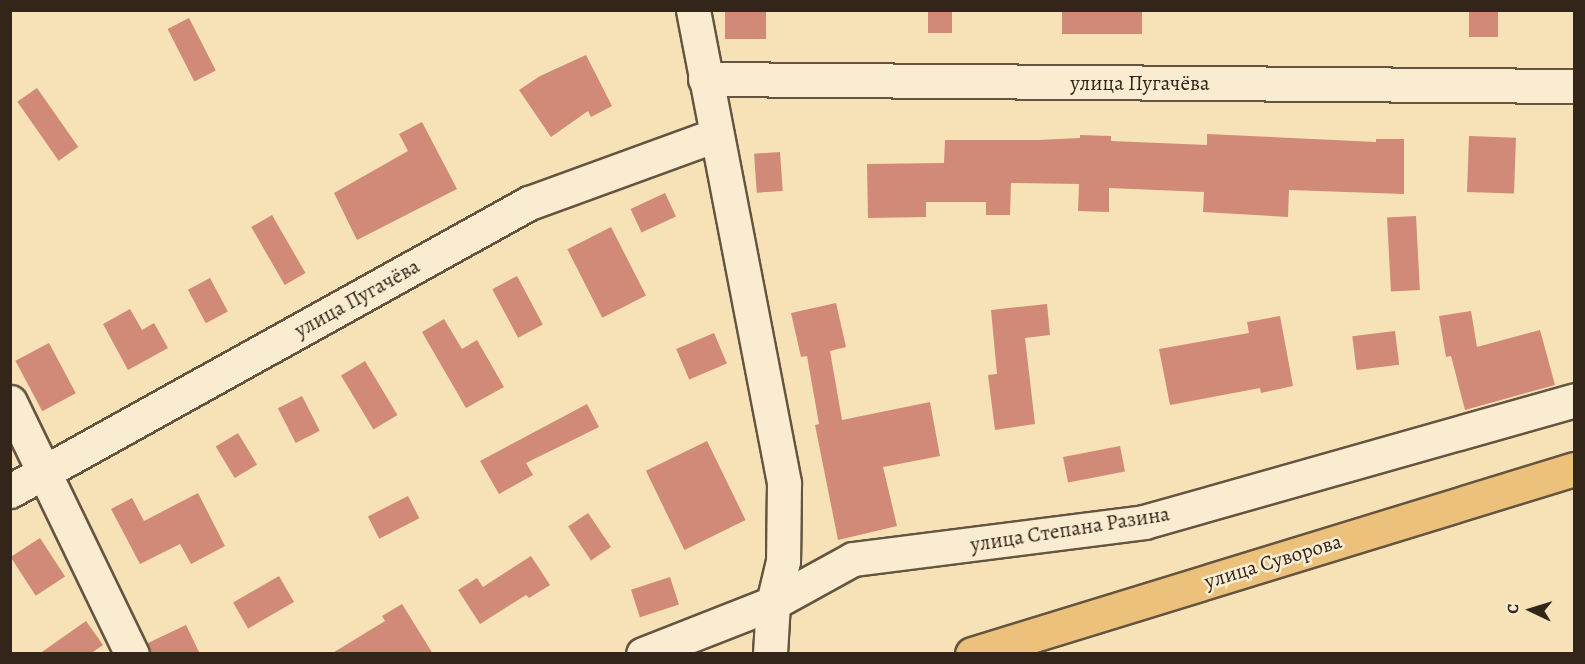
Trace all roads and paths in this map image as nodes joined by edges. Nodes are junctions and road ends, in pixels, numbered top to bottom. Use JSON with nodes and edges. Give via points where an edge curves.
{"nodes":[{"id":1,"x":693,"y":10,"type":"edge"},
{"id":2,"x":705,"y":79,"type":"junction"},
{"id":3,"x":1575,"y":86,"type":"edge"},
{"id":4,"x":716,"y":135,"type":"junction"},
{"id":5,"x":1575,"y":400,"type":"edge"},
{"id":6,"x":10,"y":402,"type":"edge"},
{"id":7,"x":1575,"y":469,"type":"edge"},
{"id":8,"x":44,"y":472,"type":"junction"},
{"id":9,"x":10,"y":491,"type":"edge"},
{"id":10,"x":773,"y":603,"type":"junction"},
{"id":11,"x":132,"y":654,"type":"edge"},
{"id":12,"x":643,"y":654,"type":"edge"},
{"id":13,"x":770,"y":654,"type":"edge"},
{"id":14,"x":972,"y":654,"type":"edge"}],
"edges":[{"from":1,"to":2,"type":"street"},
{"from":2,"to":3,"type":"street","name":"улица Пугачёва"},
{"from":2,"to":4,"type":"street"},
{"from":4,"to":8,"type":"street","name":"улица Пугачёва","via":[[529,202]]},
{"from":4,"to":10,"type":"street","via":[[784,483],[783,561]]},
{"from":5,"to":10,"type":"street","name":"улица Степана Разина","via":[[1144,522],[854,560]]},
{"from":6,"to":8,"type":"street"},
{"from":7,"to":14,"type":"main road","name":"улица Суворова"},
{"from":8,"to":9,"type":"street","name":"улица Пугачёва"},
{"from":8,"to":11,"type":"street"},
{"from":10,"to":12,"type":"street","name":"улица Степана Разина"},
{"from":10,"to":13,"type":"street"}]}
